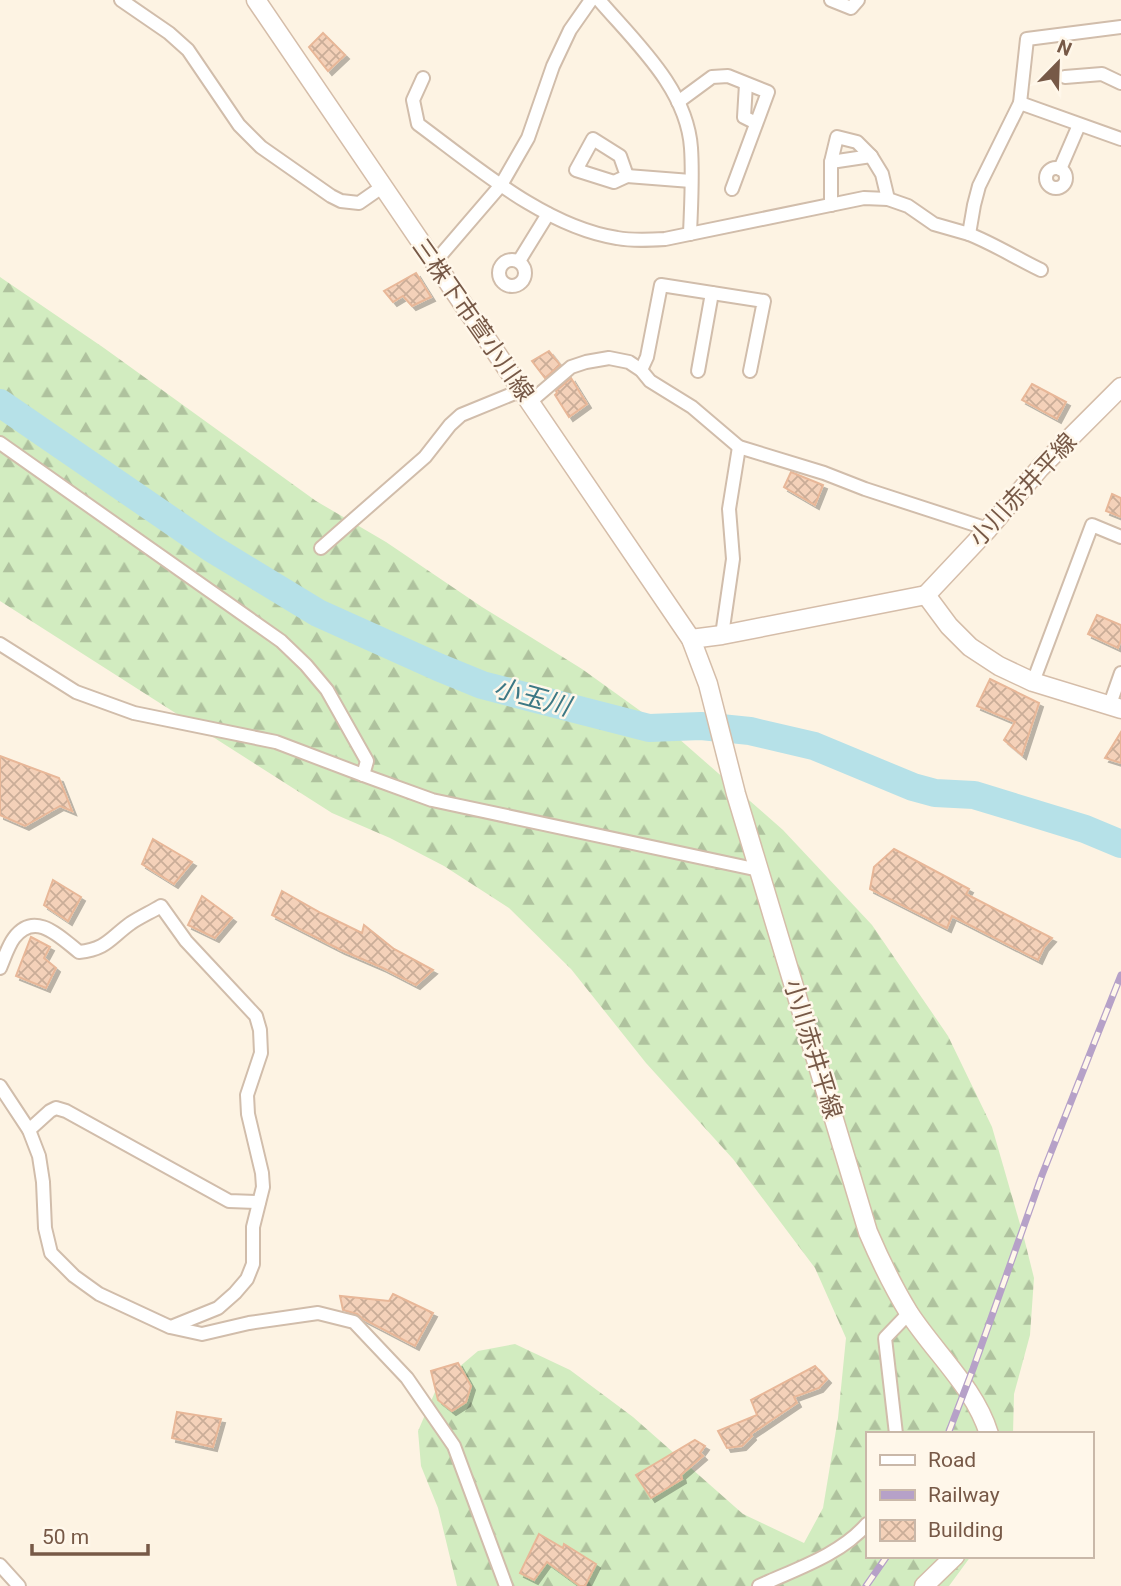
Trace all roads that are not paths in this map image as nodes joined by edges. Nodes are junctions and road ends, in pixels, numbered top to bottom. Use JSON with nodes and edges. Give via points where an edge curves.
{"nodes":[{"id":1,"x":121,"y":0,"type":"edge"},
{"id":2,"x":256,"y":0,"type":"edge"},
{"id":3,"x":591,"y":0,"type":"edge"},
{"id":4,"x":599,"y":0,"type":"edge"},
{"id":5,"x":831,"y":0,"type":"edge"},
{"id":6,"x":858,"y":0,"type":"edge"},
{"id":7,"x":1121,"y":27,"type":"edge"},
{"id":8,"x":1121,"y":73,"type":"edge"},
{"id":9,"x":1102,"y":74,"type":"junction"},
{"id":10,"x":1065,"y":77,"type":"dead end"},
{"id":11,"x":423,"y":78,"type":"dead end"},
{"id":12,"x":1121,"y":83,"type":"edge"},
{"id":13,"x":746,"y":84,"type":"junction"},
{"id":14,"x":678,"y":102,"type":"junction"},
{"id":15,"x":1020,"y":103,"type":"junction"},
{"id":16,"x":756,"y":122,"type":"junction"},
{"id":17,"x":1079,"y":125,"type":"junction"},
{"id":18,"x":1121,"y":139,"type":"edge"},
{"id":19,"x":871,"y":156,"type":"junction"},
{"id":20,"x":831,"y":162,"type":"junction"},
{"id":21,"x":1060,"y":169,"type":"dead end"},
{"id":22,"x":628,"y":176,"type":"dead end"},
{"id":23,"x":691,"y":181,"type":"junction"},
{"id":24,"x":501,"y":184,"type":"junction"},
{"id":25,"x":382,"y":187,"type":"junction"},
{"id":26,"x":732,"y":189,"type":"dead end"},
{"id":27,"x":888,"y":199,"type":"junction"},
{"id":28,"x":831,"y":205,"type":"junction"},
{"id":29,"x":548,"y":214,"type":"junction"},
{"id":30,"x":690,"y":234,"type":"junction"},
{"id":31,"x":969,"y":234,"type":"junction"},
{"id":32,"x":519,"y":261,"type":"dead end"},
{"id":33,"x":434,"y":263,"type":"junction"},
{"id":34,"x":1041,"y":270,"type":"dead end"},
{"id":35,"x":712,"y":293,"type":"junction"},
{"id":36,"x":641,"y":370,"type":"junction"},
{"id":37,"x":698,"y":371,"type":"dead end"},
{"id":38,"x":750,"y":372,"type":"dead end"},
{"id":39,"x":1121,"y":387,"type":"edge"},
{"id":40,"x":526,"y":396,"type":"junction"},
{"id":41,"x":0,"y":443,"type":"edge"},
{"id":42,"x":740,"y":447,"type":"junction"},
{"id":43,"x":988,"y":529,"type":"junction"},
{"id":44,"x":1121,"y":537,"type":"edge"},
{"id":45,"x":321,"y":548,"type":"dead end"},
{"id":46,"x":926,"y":595,"type":"junction"},
{"id":47,"x":722,"y":635,"type":"junction"},
{"id":48,"x":691,"y":639,"type":"junction"},
{"id":49,"x":0,"y":644,"type":"edge"},
{"id":50,"x":1121,"y":673,"type":"edge"},
{"id":51,"x":1032,"y":682,"type":"junction"},
{"id":52,"x":1115,"y":708,"type":"edge"},
{"id":53,"x":363,"y":775,"type":"junction"},
{"id":54,"x":759,"y":870,"type":"junction"},
{"id":55,"x":0,"y":968,"type":"edge"},
{"id":56,"x":0,"y":1086,"type":"edge"},
{"id":57,"x":29,"y":1130,"type":"junction"},
{"id":58,"x":259,"y":1202,"type":"junction"},
{"id":59,"x":909,"y":1313,"type":"junction"},
{"id":60,"x":170,"y":1328,"type":"junction"},
{"id":61,"x":896,"y":1432,"type":"edge"},
{"id":62,"x":988,"y":1432,"type":"edge"},
{"id":63,"x":866,"y":1525,"type":"edge"},
{"id":64,"x":953,"y":1558,"type":"edge"},
{"id":65,"x":0,"y":1565,"type":"edge"},
{"id":66,"x":19,"y":1586,"type":"edge"},
{"id":67,"x":506,"y":1586,"type":"edge"},
{"id":68,"x":759,"y":1586,"type":"edge"},
{"id":69,"x":924,"y":1586,"type":"edge"}],
"edges":[{"from":1,"to":25,"type":"street","via":[[188,50],[239,125],[261,147],[341,201],[359,203]]},
{"from":2,"to":25,"type":"main road","name":"三株下市萱小川線"},
{"from":3,"to":24,"type":"street","via":[[570,30],[528,138]]},
{"from":4,"to":14,"type":"street","via":[[658,69]]},
{"from":5,"to":6,"type":"street","via":[[851,8]]},
{"from":7,"to":15,"type":"street","via":[[1027,39]]},
{"from":8,"to":9,"type":"street"},
{"from":9,"to":10,"type":"street"},
{"from":9,"to":12,"type":"street"},
{"from":11,"to":24,"type":"street","via":[[413,100],[418,124]]},
{"from":13,"to":14,"type":"street","via":[[729,76],[712,77]]},
{"from":13,"to":16,"type":"street","via":[[744,117]]},
{"from":13,"to":16,"type":"street","via":[[768,92]]},
{"from":14,"to":23,"type":"street","via":[[691,147]]},
{"from":15,"to":17,"type":"street"},
{"from":15,"to":31,"type":"street","via":[[979,186]]},
{"from":16,"to":26,"type":"street"},
{"from":17,"to":18,"type":"street"},
{"from":17,"to":21,"type":"street"},
{"from":19,"to":20,"type":"street"},
{"from":19,"to":20,"type":"street","via":[[857,142],[837,137]]},
{"from":19,"to":27,"type":"street","via":[[882,174]]},
{"from":20,"to":28,"type":"street"},
{"from":22,"to":23,"type":"street"},
{"from":23,"to":30,"type":"street"},
{"from":24,"to":29,"type":"street"},
{"from":24,"to":33,"type":"street"},
{"from":25,"to":33,"type":"main road","name":"三株下市萱小川線"},
{"from":27,"to":28,"type":"street","via":[[864,198]]},
{"from":27,"to":31,"type":"street","via":[[934,224]]},
{"from":28,"to":30,"type":"street"},
{"from":29,"to":30,"type":"street","via":[[568,225],[616,238],[665,239]]},
{"from":29,"to":32,"type":"street"},
{"from":31,"to":34,"type":"street"},
{"from":33,"to":40,"type":"main road","name":"三株下市萱小川線"},
{"from":35,"to":36,"type":"street","via":[[661,285]]},
{"from":35,"to":37,"type":"street"},
{"from":35,"to":38,"type":"street","via":[[764,301]]},
{"from":36,"to":40,"type":"street","via":[[609,358],[586,362],[570,367]]},
{"from":36,"to":42,"type":"street"},
{"from":39,"to":43,"type":"main road","name":"小川赤井平線","via":[[1040,468]]},
{"from":40,"to":45,"type":"street","via":[[461,415],[425,457]]},
{"from":40,"to":48,"type":"main road","name":"三株下市萱小川線"},
{"from":41,"to":53,"type":"street","via":[[281,641],[327,690],[367,761]]},
{"from":42,"to":43,"type":"street"},
{"from":42,"to":47,"type":"street","via":[[729,509],[733,559]]},
{"from":43,"to":46,"type":"main road","name":"小川赤井平線"},
{"from":44,"to":51,"type":"street","via":[[1092,525]]},
{"from":46,"to":47,"type":"main road"},
{"from":46,"to":51,"type":"main road","via":[[970,647]]},
{"from":47,"to":48,"type":"main road"},
{"from":48,"to":54,"type":"main road","name":"小川赤井平線","via":[[708,684]]},
{"from":49,"to":53,"type":"street","via":[[76,692],[134,713],[276,742]]},
{"from":50,"to":52,"type":"street"},
{"from":51,"to":52,"type":"main road"},
{"from":53,"to":54,"type":"street","via":[[432,800]]},
{"from":54,"to":59,"type":"main road","name":"小川赤井平線","via":[[867,1232]]},
{"from":55,"to":58,"type":"street","via":[[13,938],[26,928],[40,925],[79,952],[88,951],[106,945],[161,906],[186,941],[256,1016],[261,1053],[247,1095],[262,1173]]},
{"from":56,"to":57,"type":"street"},
{"from":57,"to":58,"type":"street","via":[[50,1111],[66,1111],[229,1201]]},
{"from":57,"to":60,"type":"street","via":[[39,1156],[51,1253],[99,1294]]},
{"from":58,"to":60,"type":"street","via":[[253,1227],[253,1264],[247,1279],[218,1308]]},
{"from":59,"to":61,"type":"street","via":[[885,1338]]},
{"from":59,"to":62,"type":"main road","name":"小川赤井平線","via":[[977,1404]]},
{"from":60,"to":67,"type":"street","via":[[202,1334],[318,1313],[354,1322],[407,1378],[454,1446]]},
{"from":63,"to":68,"type":"street","via":[[834,1551]]},
{"from":64,"to":69,"type":"main road"},
{"from":65,"to":66,"type":"street"}]}
